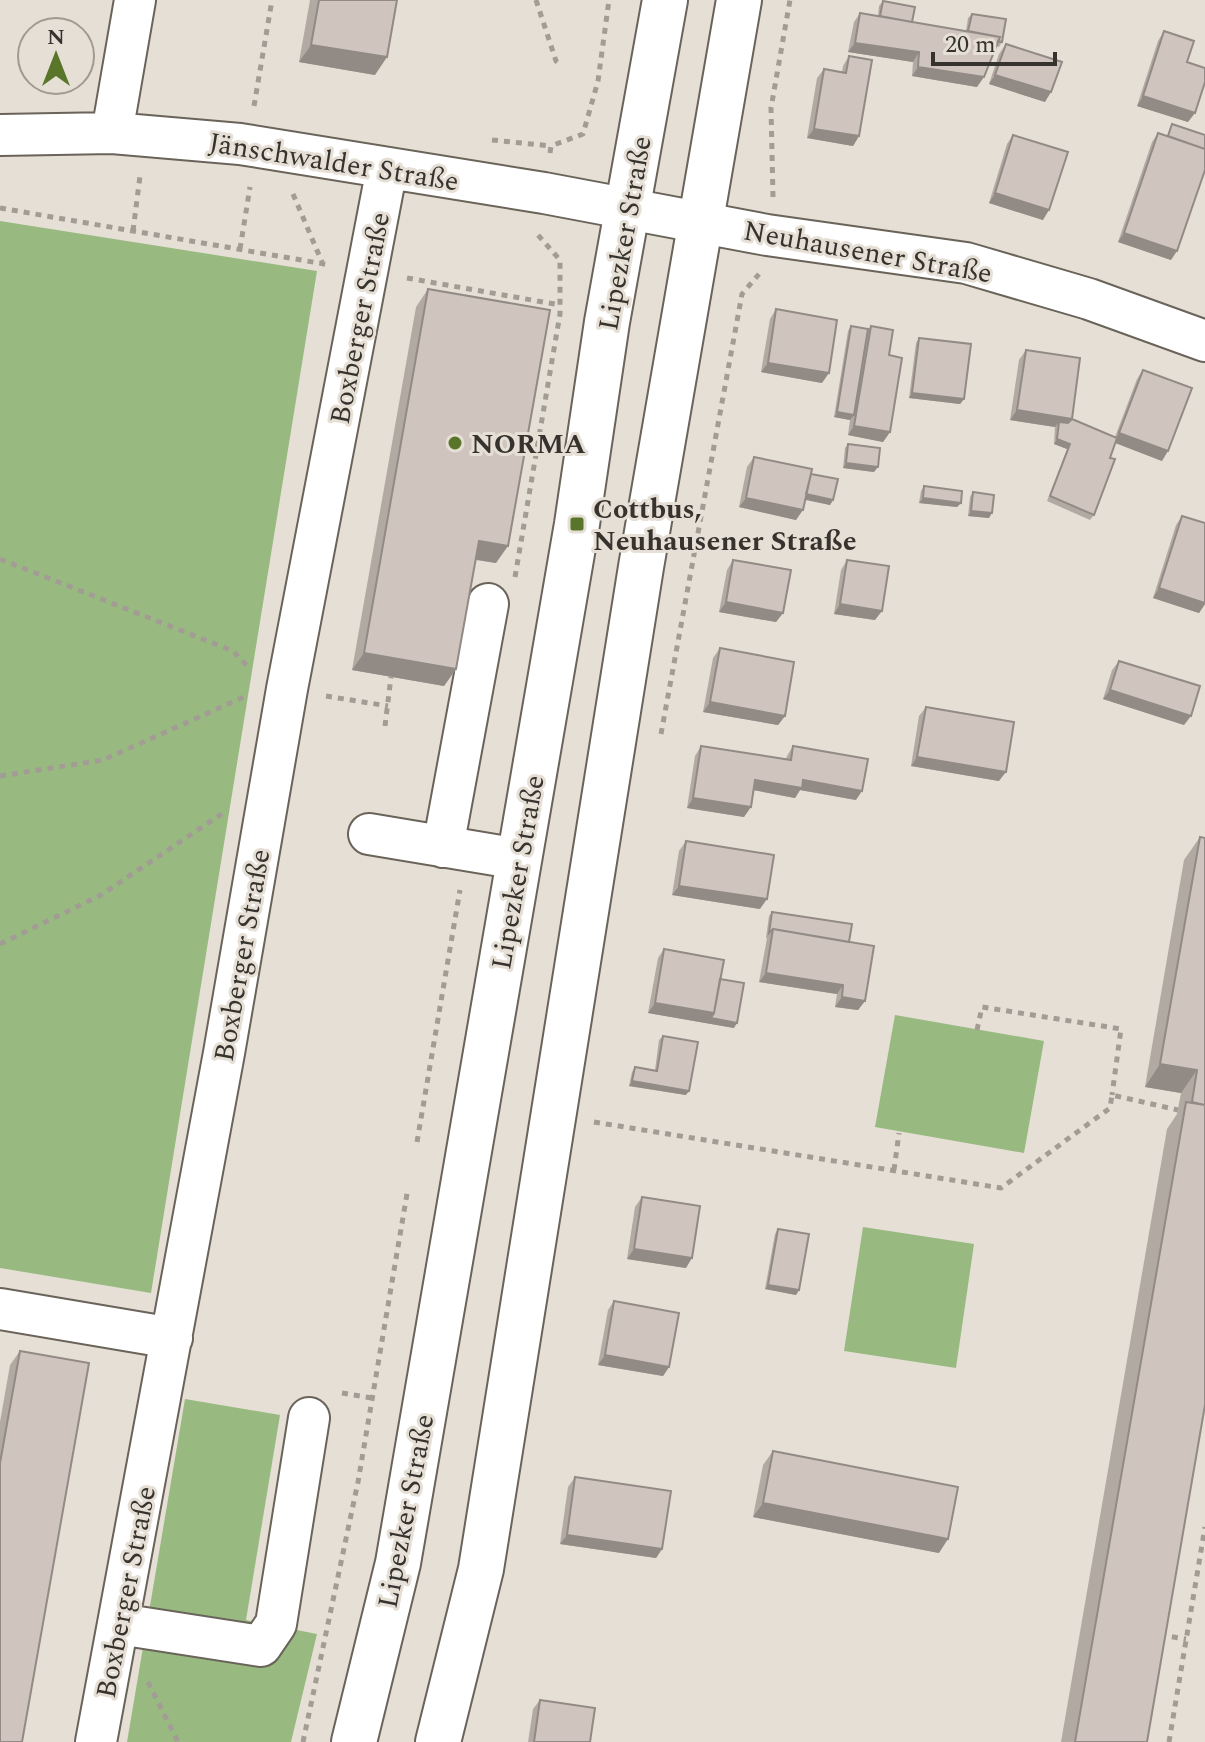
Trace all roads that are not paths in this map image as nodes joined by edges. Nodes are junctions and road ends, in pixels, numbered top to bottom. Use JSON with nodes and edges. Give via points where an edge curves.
{"nodes":[{"id":1,"x":135,"y":0,"type":"edge"},
{"id":2,"x":665,"y":0,"type":"edge"},
{"id":3,"x":739,"y":0,"type":"edge"},
{"id":4,"x":129,"y":134,"type":"junction"},
{"id":5,"x":0,"y":135,"type":"edge"},
{"id":6,"x":387,"y":168,"type":"junction"},
{"id":7,"x":665,"y":215,"type":"junction"},
{"id":8,"x":1205,"y":341,"type":"edge"},
{"id":9,"x":501,"y":591,"type":"road end"},
{"id":10,"x":369,"y":834,"type":"dead end"},
{"id":11,"x":455,"y":849,"type":"junction"},
{"id":12,"x":519,"y":859,"type":"junction"},
{"id":13,"x":0,"y":1309,"type":"edge"},
{"id":14,"x":172,"y":1338,"type":"junction"},
{"id":15,"x":323,"y":1405,"type":"road end"},
{"id":16,"x":119,"y":1624,"type":"junction"},
{"id":17,"x":96,"y":1742,"type":"edge"},
{"id":18,"x":354,"y":1742,"type":"edge"},
{"id":19,"x":438,"y":1742,"type":"edge"}],
"edges":[{"from":1,"to":4,"type":"street"},
{"from":2,"to":7,"type":"main road","name":"Lipezker Straße"},
{"from":3,"to":7,"type":"main road","name":"Lipezker Straße"},
{"from":4,"to":5,"type":"street","name":"Jänschwalder Straße"},
{"from":4,"to":6,"type":"street","name":"Jänschwalder Straße","via":[[261,138]]},
{"from":6,"to":7,"type":"street","name":"Jänschwalder Straße"},
{"from":6,"to":14,"type":"street","name":"Boxberger Straße"},
{"from":7,"to":8,"type":"street","name":"Neuhausener Straße","via":[[966,263]]},
{"from":7,"to":12,"type":"main road","name":"Lipezker Straße","via":[[607,322]]},
{"from":7,"to":19,"type":"main road","name":"Lipezker Straße","via":[[636,598],[481,1569]]},
{"from":9,"to":11,"type":"street"},
{"from":10,"to":11,"type":"street"},
{"from":11,"to":12,"type":"street"},
{"from":12,"to":18,"type":"main road","name":"Lipezker Straße","via":[[398,1563]]},
{"from":13,"to":14,"type":"street"},
{"from":14,"to":16,"type":"street","name":"Boxberger Straße"},
{"from":15,"to":16,"type":"street","via":[[276,1624],[261,1646]]},
{"from":16,"to":17,"type":"street","name":"Boxberger Straße"}]}
